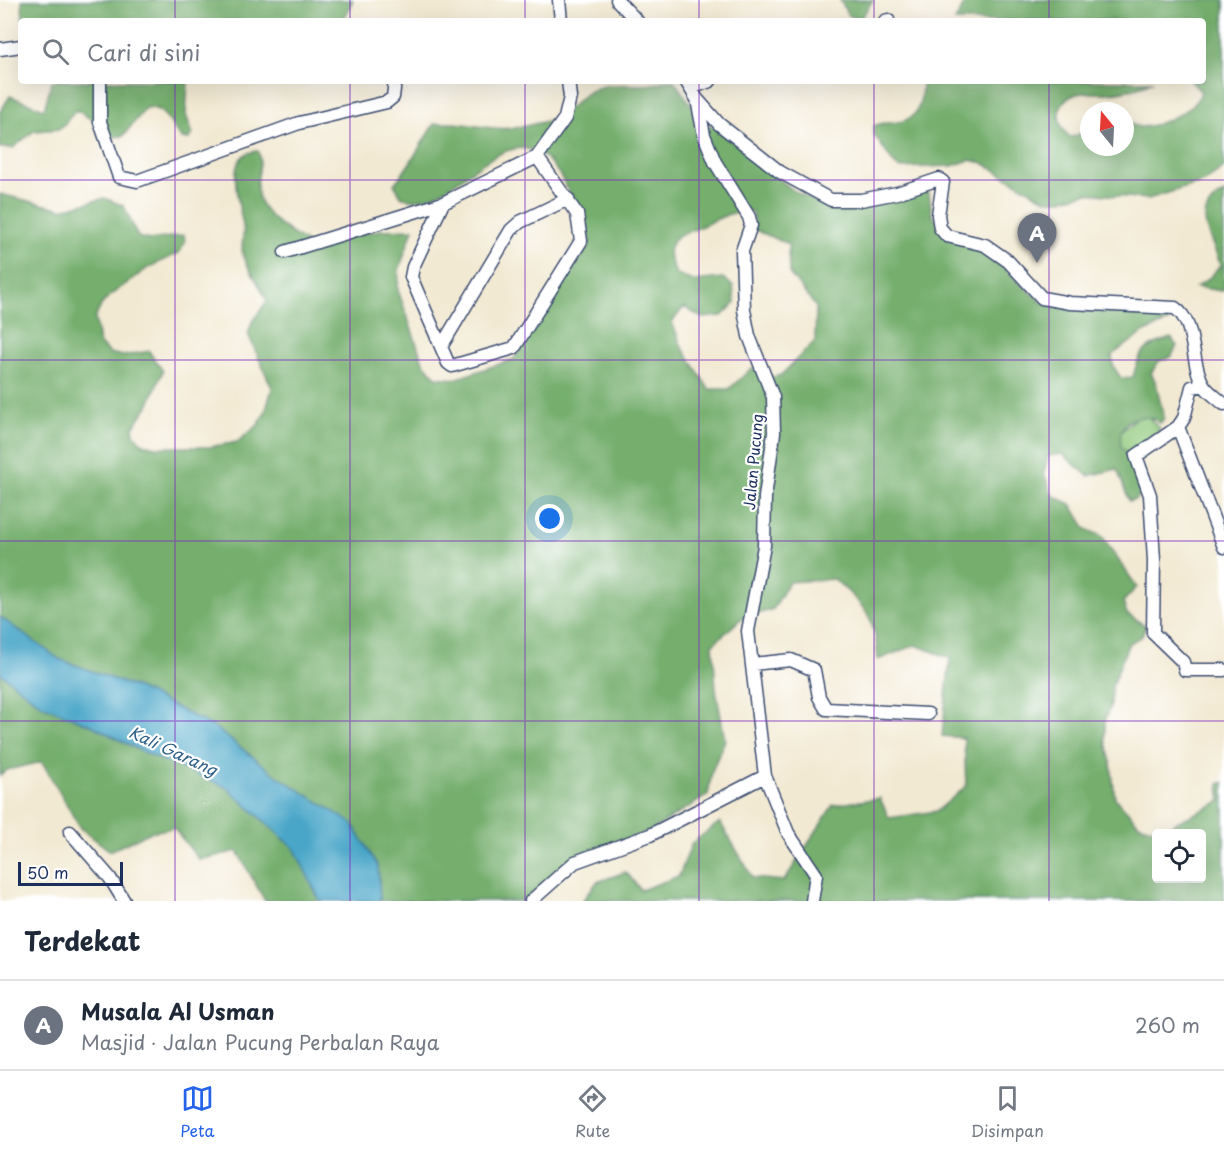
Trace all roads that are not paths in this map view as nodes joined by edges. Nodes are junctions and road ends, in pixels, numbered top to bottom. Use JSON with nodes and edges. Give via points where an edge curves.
{"nodes":[{"id":1,"x":559,"y":0,"type":"edge"},
{"id":2,"x":617,"y":0,"type":"edge"},
{"id":3,"x":561,"y":18,"type":"edge"},
{"id":4,"x":635,"y":18,"type":"edge"},
{"id":5,"x":18,"y":46,"type":"edge"},
{"id":6,"x":0,"y":49,"type":"edge"},
{"id":7,"x":100,"y":84,"type":"edge"},
{"id":8,"x":395,"y":84,"type":"edge"},
{"id":9,"x":568,"y":84,"type":"edge"},
{"id":10,"x":692,"y":89,"type":"edge"},
{"id":11,"x":537,"y":157,"type":"junction"},
{"id":12,"x":568,"y":199,"type":"junction"},
{"id":13,"x":442,"y":203,"type":"junction"},
{"id":14,"x":285,"y":252,"type":"dead end"},
{"id":15,"x":441,"y":347,"type":"junction"},
{"id":16,"x":1203,"y":385,"type":"junction"},
{"id":17,"x":1224,"y":404,"type":"edge"},
{"id":18,"x":1178,"y":428,"type":"junction"},
{"id":19,"x":1224,"y":547,"type":"edge"},
{"id":20,"x":753,"y":664,"type":"junction"},
{"id":21,"x":1224,"y":670,"type":"edge"},
{"id":22,"x":928,"y":714,"type":"dead end"},
{"id":23,"x":765,"y":776,"type":"junction"},
{"id":24,"x":70,"y":832,"type":"dead end"},
{"id":25,"x":124,"y":901,"type":"edge"},
{"id":26,"x":531,"y":901,"type":"edge"},
{"id":27,"x":812,"y":901,"type":"edge"}],
"edges":[{"from":1,"to":3,"type":"street"},
{"from":2,"to":4,"type":"street"},
{"from":5,"to":6,"type":"street"},
{"from":7,"to":8,"type":"street","via":[[100,122],[119,177],[137,181],[299,123],[387,102],[393,97]]},
{"from":9,"to":11,"type":"street","via":[[565,118]]},
{"from":10,"to":16,"type":"street","via":[[719,124],[780,172],[831,200],[861,200],[939,179],[944,188],[940,228],[948,236],[985,245],[1008,261],[1042,298],[1122,307],[1167,306],[1181,312]]},
{"from":10,"to":20,"type":"street","name":"Jalan Pucung","via":[[715,162],[749,217],[751,225],[742,251],[744,310],[749,336],[773,397],[774,433],[765,497],[764,546],[748,631]]},
{"from":11,"to":12,"type":"street"},
{"from":11,"to":13,"type":"street"},
{"from":12,"to":15,"type":"street","via":[[511,230]]},
{"from":12,"to":15,"type":"street","via":[[577,214],[581,241],[514,348],[452,366]]},
{"from":13,"to":14,"type":"street"},
{"from":13,"to":15,"type":"street","via":[[411,278]]},
{"from":16,"to":17,"type":"street"},
{"from":16,"to":18,"type":"street","via":[[1192,387]]},
{"from":18,"to":19,"type":"street"},
{"from":18,"to":21,"type":"street","via":[[1136,456],[1150,495],[1153,633],[1185,670]]},
{"from":20,"to":22,"type":"street","via":[[790,660],[814,670],[819,697],[826,709]]},
{"from":20,"to":23,"type":"street","name":"Jalan Pucung"},
{"from":23,"to":26,"type":"street","via":[[650,835],[575,862]]},
{"from":23,"to":27,"type":"street","name":"Jalan Pucung","via":[[788,833],[816,875]]},
{"from":24,"to":25,"type":"street","via":[[110,878]]}]}
